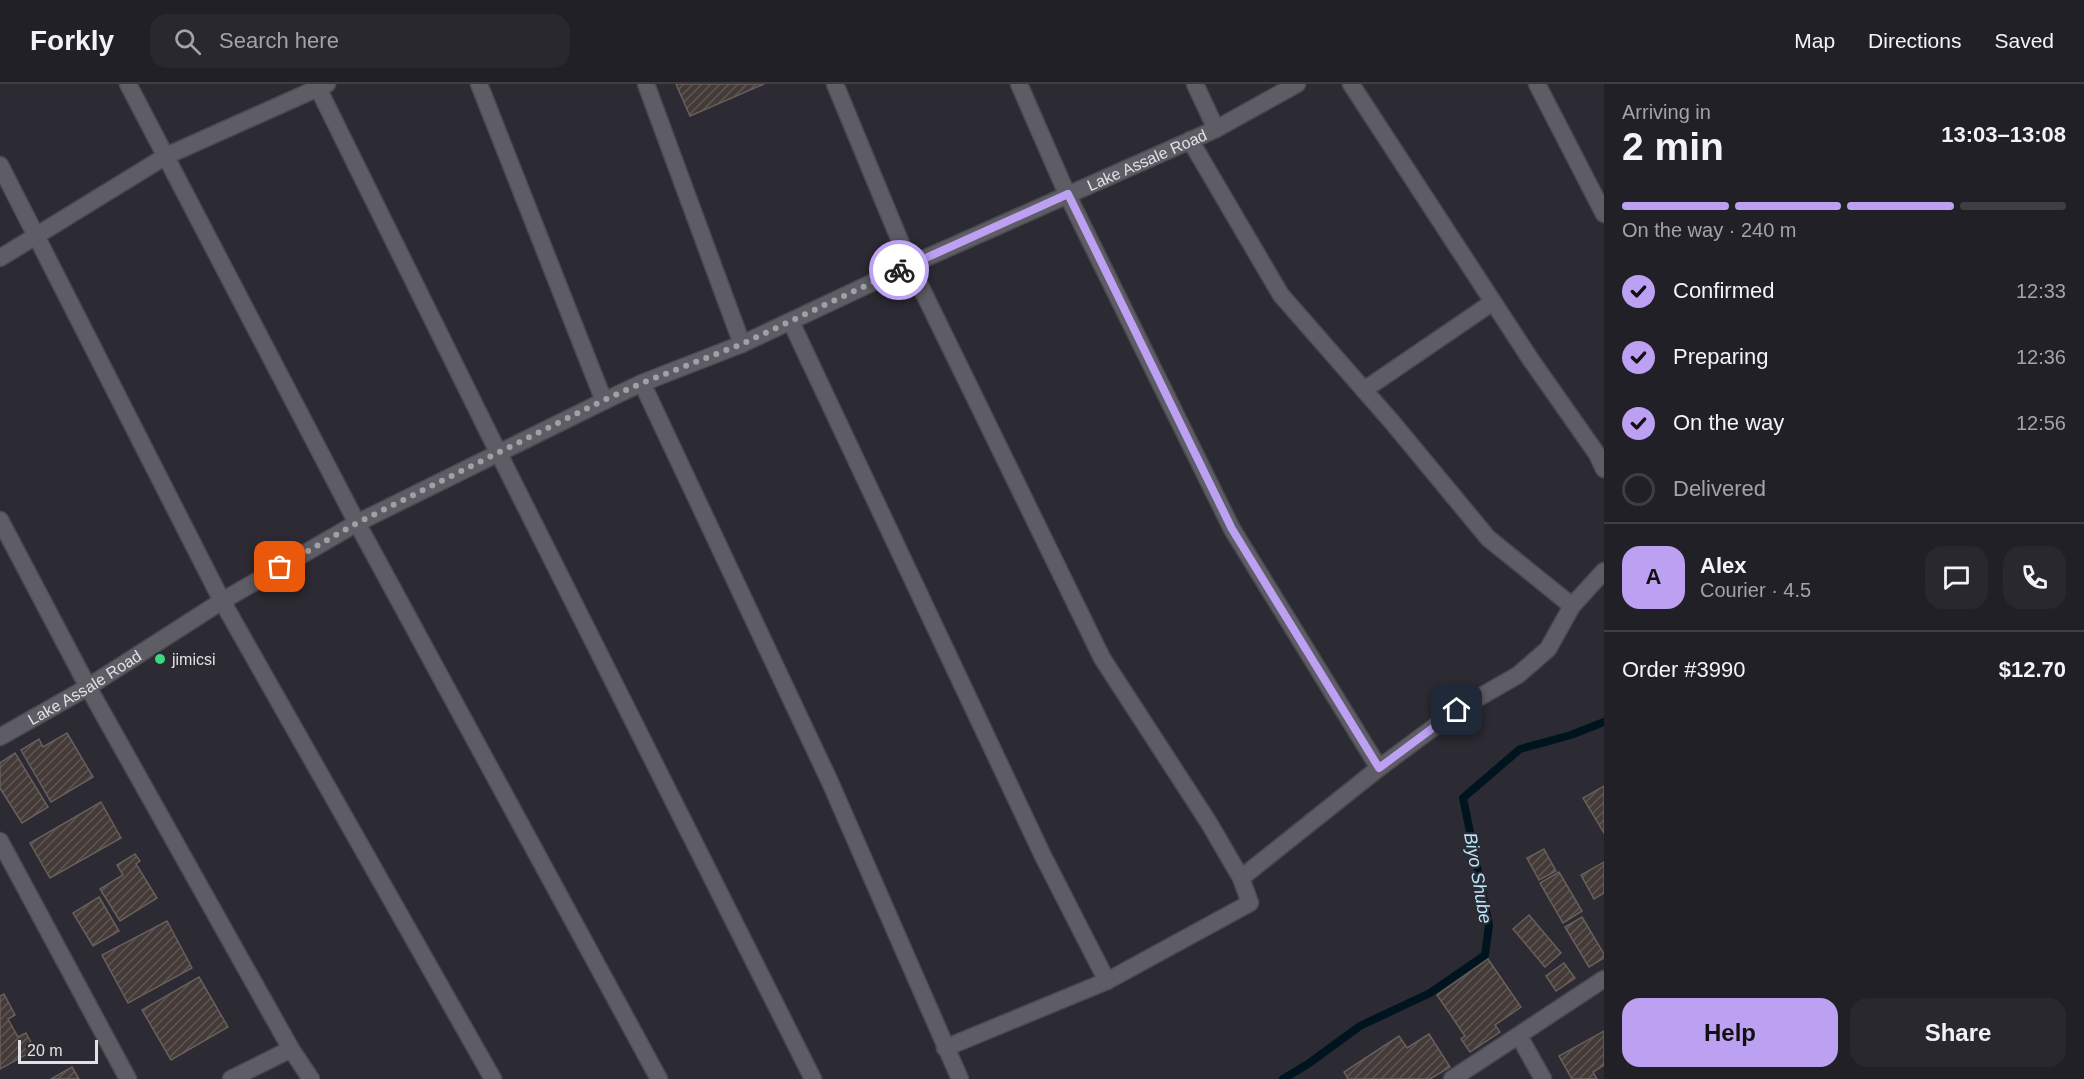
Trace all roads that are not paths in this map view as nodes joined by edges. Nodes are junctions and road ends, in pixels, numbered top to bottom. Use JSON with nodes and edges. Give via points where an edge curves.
{"nodes":[{"id":1,"x":128,"y":84,"type":"edge"},
{"id":2,"x":479,"y":84,"type":"edge"},
{"id":3,"x":646,"y":84,"type":"edge"},
{"id":4,"x":835,"y":84,"type":"edge"},
{"id":5,"x":1019,"y":84,"type":"edge"},
{"id":6,"x":1195,"y":84,"type":"edge"},
{"id":7,"x":1297,"y":84,"type":"edge"},
{"id":8,"x":1351,"y":84,"type":"edge"},
{"id":9,"x":1538,"y":84,"type":"edge"},
{"id":10,"x":320,"y":85,"type":"edge"},
{"id":11,"x":1216,"y":129,"type":"junction"},
{"id":12,"x":1190,"y":140,"type":"junction"},
{"id":13,"x":166,"y":156,"type":"junction"},
{"id":14,"x":0,"y":165,"type":"edge"},
{"id":15,"x":1068,"y":194,"type":"junction"},
{"id":16,"x":1604,"y":214,"type":"edge"},
{"id":17,"x":36,"y":235,"type":"junction"},
{"id":18,"x":0,"y":258,"type":"edge"},
{"id":19,"x":910,"y":265,"type":"junction"},
{"id":20,"x":1493,"y":302,"type":"junction"},
{"id":21,"x":791,"y":322,"type":"junction"},
{"id":22,"x":742,"y":344,"type":"junction"},
{"id":23,"x":642,"y":383,"type":"junction"},
{"id":24,"x":1364,"y":390,"type":"junction"},
{"id":25,"x":604,"y":400,"type":"junction"},
{"id":26,"x":498,"y":452,"type":"junction"},
{"id":27,"x":1604,"y":469,"type":"edge"},
{"id":28,"x":0,"y":520,"type":"edge"},
{"id":29,"x":357,"y":523,"type":"junction"},
{"id":30,"x":1604,"y":571,"type":"edge"},
{"id":31,"x":222,"y":601,"type":"junction"},
{"id":32,"x":1572,"y":606,"type":"junction"},
{"id":33,"x":88,"y":687,"type":"junction"},
{"id":34,"x":0,"y":737,"type":"edge"},
{"id":35,"x":1379,"y":768,"type":"junction"},
{"id":36,"x":0,"y":841,"type":"edge"},
{"id":37,"x":1241,"y":878,"type":"junction"},
{"id":38,"x":1604,"y":979,"type":"edge"},
{"id":39,"x":1107,"y":981,"type":"junction"},
{"id":40,"x":1519,"y":1036,"type":"junction"},
{"id":41,"x":945,"y":1048,"type":"junction"},
{"id":42,"x":291,"y":1049,"type":"junction"},
{"id":43,"x":128,"y":1079,"type":"edge"},
{"id":44,"x":231,"y":1079,"type":"edge"},
{"id":45,"x":311,"y":1079,"type":"edge"},
{"id":46,"x":493,"y":1079,"type":"edge"},
{"id":47,"x":659,"y":1079,"type":"edge"},
{"id":48,"x":813,"y":1079,"type":"edge"},
{"id":49,"x":960,"y":1079,"type":"edge"},
{"id":50,"x":1452,"y":1079,"type":"edge"},
{"id":51,"x":1543,"y":1079,"type":"edge"}],
"edges":[{"from":1,"to":13,"type":"street"},
{"from":2,"to":25,"type":"street"},
{"from":3,"to":22,"type":"street"},
{"from":4,"to":19,"type":"street"},
{"from":5,"to":15,"type":"street"},
{"from":6,"to":11,"type":"street"},
{"from":7,"to":11,"type":"street","name":"Lake Assale Road"},
{"from":8,"to":20,"type":"street"},
{"from":9,"to":16,"type":"street"},
{"from":10,"to":13,"type":"street"},
{"from":10,"to":26,"type":"street"},
{"from":11,"to":12,"type":"street","name":"Lake Assale Road"},
{"from":12,"to":15,"type":"street","name":"Lake Assale Road"},
{"from":12,"to":24,"type":"street","via":[[1281,295]]},
{"from":13,"to":17,"type":"street"},
{"from":13,"to":29,"type":"street"},
{"from":14,"to":17,"type":"street"},
{"from":15,"to":19,"type":"street","name":"Lake Assale Road"},
{"from":15,"to":35,"type":"street","via":[[1232,529]]},
{"from":17,"to":18,"type":"street"},
{"from":17,"to":31,"type":"street"},
{"from":19,"to":21,"type":"street","name":"Lake Assale Road"},
{"from":19,"to":37,"type":"street","via":[[1102,658]]},
{"from":20,"to":24,"type":"street"},
{"from":20,"to":27,"type":"street"},
{"from":21,"to":22,"type":"street","name":"Lake Assale Road"},
{"from":21,"to":39,"type":"street","via":[[1043,856]]},
{"from":22,"to":23,"type":"street","name":"Lake Assale Road"},
{"from":23,"to":25,"type":"street","name":"Lake Assale Road"},
{"from":23,"to":41,"type":"street","via":[[830,782]]},
{"from":24,"to":32,"type":"street","via":[[1488,538]]},
{"from":25,"to":26,"type":"street","name":"Lake Assale Road"},
{"from":26,"to":29,"type":"street","name":"Lake Assale Road"},
{"from":26,"to":48,"type":"street"},
{"from":28,"to":33,"type":"street"},
{"from":29,"to":31,"type":"street","name":"Lake Assale Road"},
{"from":29,"to":47,"type":"street"},
{"from":30,"to":32,"type":"street"},
{"from":31,"to":33,"type":"street","name":"Lake Assale Road"},
{"from":31,"to":46,"type":"street"},
{"from":32,"to":35,"type":"street","via":[[1548,649],[1518,675],[1457,710]]},
{"from":33,"to":34,"type":"street","name":"Lake Assale Road"},
{"from":33,"to":42,"type":"street"},
{"from":35,"to":37,"type":"street"},
{"from":36,"to":43,"type":"street"},
{"from":37,"to":39,"type":"street","via":[[1250,903]]},
{"from":38,"to":40,"type":"street"},
{"from":39,"to":41,"type":"street"},
{"from":40,"to":50,"type":"street"},
{"from":40,"to":51,"type":"street"},
{"from":41,"to":49,"type":"street"},
{"from":42,"to":44,"type":"street"},
{"from":42,"to":45,"type":"street"}]}
